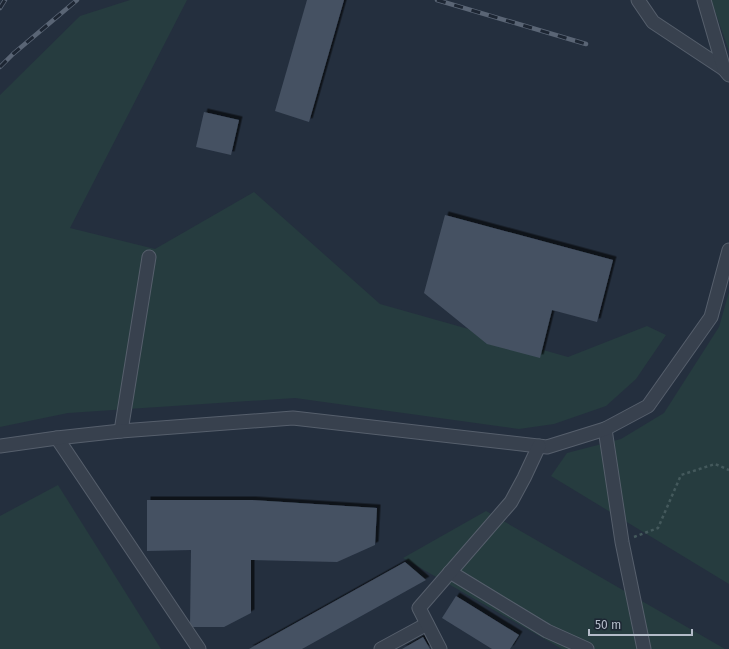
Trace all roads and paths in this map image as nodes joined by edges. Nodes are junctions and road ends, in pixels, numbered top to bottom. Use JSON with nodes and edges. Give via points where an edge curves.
{"nodes":[{"id":1,"x":638,"y":0,"type":"edge"},
{"id":2,"x":704,"y":0,"type":"edge"},
{"id":3,"x":727,"y":72,"type":"edge"},
{"id":4,"x":729,"y":250,"type":"edge"},
{"id":5,"x":149,"y":257,"type":"dead end"},
{"id":6,"x":605,"y":430,"type":"junction"},
{"id":7,"x":121,"y":431,"type":"junction"},
{"id":8,"x":57,"y":438,"type":"junction"},
{"id":9,"x":0,"y":446,"type":"edge"},
{"id":10,"x":539,"y":446,"type":"junction"},
{"id":11,"x":729,"y":470,"type":"edge"},
{"id":12,"x":622,"y":542,"type":"junction"},
{"id":13,"x":450,"y":572,"type":"junction"},
{"id":14,"x":427,"y":624,"type":"junction"},
{"id":15,"x":200,"y":649,"type":"edge"},
{"id":16,"x":381,"y":649,"type":"edge"},
{"id":17,"x":440,"y":649,"type":"edge"},
{"id":18,"x":588,"y":649,"type":"edge"},
{"id":19,"x":644,"y":649,"type":"edge"}],
"edges":[{"from":1,"to":3,"type":"street","via":[[652,22]]},
{"from":2,"to":3,"type":"street"},
{"from":4,"to":6,"type":"street","via":[[711,317],[648,406]]},
{"from":5,"to":7,"type":"street"},
{"from":6,"to":10,"type":"street","via":[[546,447]]},
{"from":6,"to":12,"type":"street"},
{"from":7,"to":8,"type":"street"},
{"from":7,"to":10,"type":"street","via":[[293,418]]},
{"from":8,"to":9,"type":"street"},
{"from":8,"to":15,"type":"street"},
{"from":10,"to":13,"type":"street","via":[[511,502]]},
{"from":11,"to":12,"type":"path","via":[[715,464],[681,475],[658,528]]},
{"from":12,"to":19,"type":"street"},
{"from":13,"to":14,"type":"street","via":[[418,608]]},
{"from":13,"to":18,"type":"street","via":[[547,631]]},
{"from":14,"to":16,"type":"street"},
{"from":14,"to":17,"type":"street"}]}
